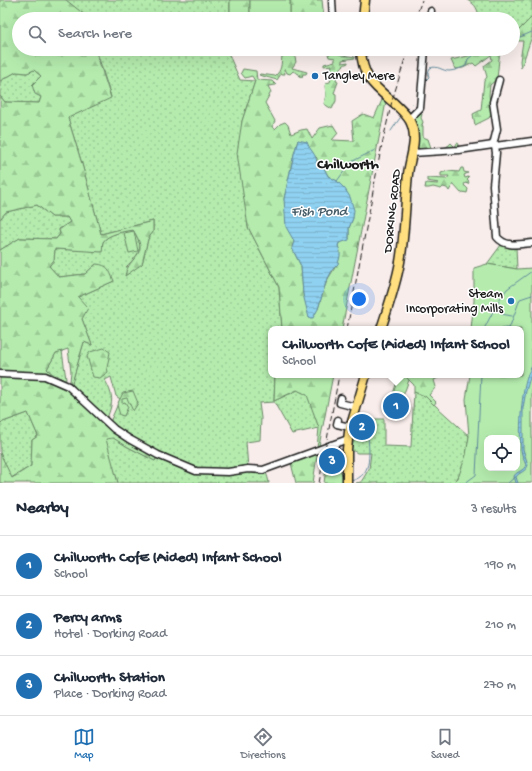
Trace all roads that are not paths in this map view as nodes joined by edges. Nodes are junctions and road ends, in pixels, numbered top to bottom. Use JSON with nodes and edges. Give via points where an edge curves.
{"nodes":[{"id":1,"x":332,"y":0,"type":"edge"},
{"id":2,"x":365,"y":0,"type":"edge"},
{"id":3,"x":333,"y":12,"type":"edge"},
{"id":4,"x":364,"y":12,"type":"edge"},
{"id":5,"x":361,"y":56,"type":"edge"},
{"id":6,"x":424,"y":56,"type":"edge"},
{"id":7,"x":499,"y":80,"type":"dead end"},
{"id":8,"x":409,"y":119,"type":"junction"},
{"id":9,"x":532,"y":141,"type":"edge"},
{"id":10,"x":494,"y":145,"type":"junction"},
{"id":11,"x":412,"y":153,"type":"junction"},
{"id":12,"x":532,"y":243,"type":"edge"},
{"id":13,"x":382,"y":326,"type":"edge"},
{"id":14,"x":0,"y":374,"type":"edge"},
{"id":15,"x":365,"y":378,"type":"edge"},
{"id":16,"x":341,"y":402,"type":"dead end"},
{"id":17,"x":356,"y":407,"type":"junction"},
{"id":18,"x":337,"y":425,"type":"dead end"},
{"id":19,"x":350,"y":427,"type":"junction"},
{"id":20,"x":348,"y":439,"type":"junction"},
{"id":21,"x":331,"y":445,"type":"junction"},
{"id":22,"x":347,"y":460,"type":"junction"},
{"id":23,"x":347,"y":483,"type":"edge"}],
"edges":[{"from":1,"to":3,"type":"street"},
{"from":2,"to":4,"type":"main road"},
{"from":5,"to":8,"type":"main road","name":"DORKING ROAD","via":[[367,77]]},
{"from":6,"to":8,"type":"street","via":[[420,108]]},
{"from":7,"to":10,"type":"street","via":[[493,102],[497,129]]},
{"from":8,"to":11,"type":"main road","name":"DORKING ROAD","via":[[415,136]]},
{"from":9,"to":10,"type":"street"},
{"from":10,"to":11,"type":"street"},
{"from":10,"to":12,"type":"street","via":[[496,153],[492,186],[497,237],[508,244]]},
{"from":11,"to":13,"type":"main road","name":"DORKING ROAD","via":[[400,263]]},
{"from":14,"to":21,"type":"street","via":[[45,376],[68,386],[124,436],[158,455],[196,471],[263,470]]},
{"from":15,"to":17,"type":"main road"},
{"from":16,"to":17,"type":"street"},
{"from":17,"to":19,"type":"main road"},
{"from":18,"to":19,"type":"street"},
{"from":19,"to":20,"type":"main road"},
{"from":20,"to":21,"type":"street"},
{"from":20,"to":22,"type":"main road"},
{"from":21,"to":22,"type":"street"},
{"from":22,"to":23,"type":"main road"}]}
